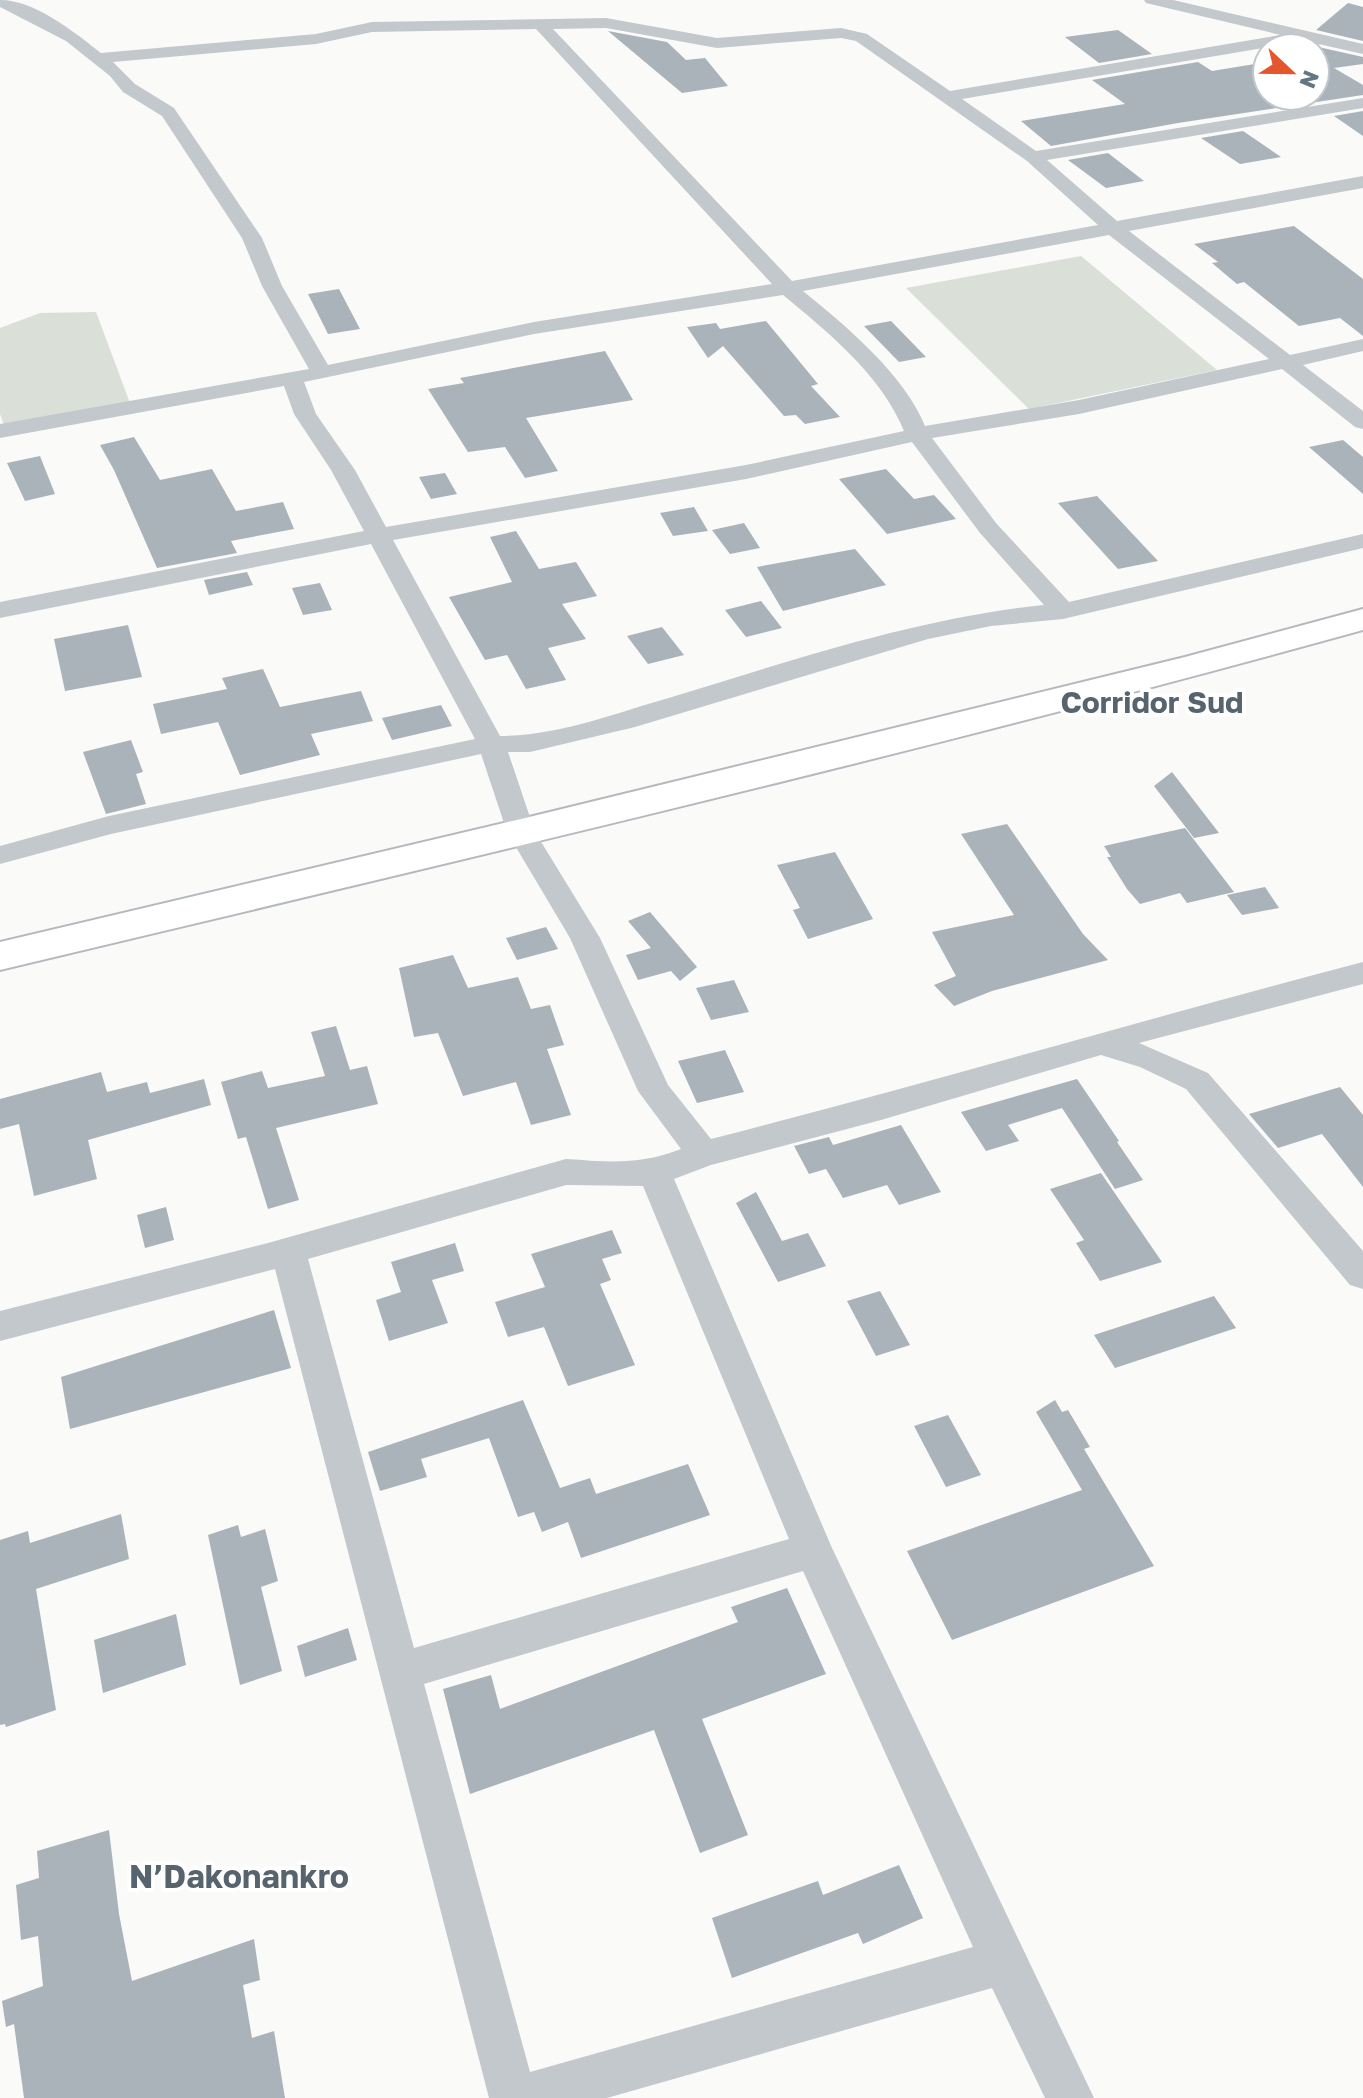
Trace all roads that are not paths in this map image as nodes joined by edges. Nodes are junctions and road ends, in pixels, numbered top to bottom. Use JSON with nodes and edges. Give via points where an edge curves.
{"nodes":[{"id":1,"x":1152,"y":0,"type":"edge"},
{"id":2,"x":0,"y":1,"type":"edge"},
{"id":3,"x":539,"y":23,"type":"junction"},
{"id":4,"x":1287,"y":32,"type":"edge"},
{"id":5,"x":1331,"y":42,"type":"edge"},
{"id":6,"x":1251,"y":45,"type":"edge"},
{"id":7,"x":1363,"y":49,"type":"edge"},
{"id":8,"x":98,"y":58,"type":"junction"},
{"id":9,"x":946,"y":97,"type":"junction"},
{"id":10,"x":1363,"y":103,"type":"edge"},
{"id":11,"x":1033,"y":157,"type":"junction"},
{"id":12,"x":1363,"y":182,"type":"edge"},
{"id":13,"x":1113,"y":228,"type":"junction"},
{"id":14,"x":787,"y":288,"type":"junction"},
{"id":15,"x":517,"y":307,"type":"dead end"},
{"id":16,"x":534,"y":328,"type":"junction"},
{"id":17,"x":1363,"y":345,"type":"edge"},
{"id":18,"x":1287,"y":362,"type":"junction"},
{"id":19,"x":322,"y":373,"type":"junction"},
{"id":20,"x":292,"y":379,"type":"junction"},
{"id":21,"x":1363,"y":422,"type":"edge"},
{"id":22,"x":0,"y":431,"type":"edge"},
{"id":23,"x":917,"y":434,"type":"junction"},
{"id":24,"x":376,"y":536,"type":"junction"},
{"id":25,"x":1363,"y":541,"type":"edge"},
{"id":26,"x":0,"y":610,"type":"edge"},
{"id":27,"x":1063,"y":611,"type":"junction"},
{"id":28,"x":1363,"y":619,"type":"edge"},
{"id":29,"x":491,"y":744,"type":"junction"},
{"id":30,"x":521,"y":832,"type":"junction"},
{"id":31,"x":0,"y":855,"type":"edge"},
{"id":32,"x":0,"y":956,"type":"edge"},
{"id":33,"x":1363,"y":973,"type":"edge"},
{"id":34,"x":1100,"y":1043,"type":"junction"},
{"id":35,"x":704,"y":1154,"type":"junction"},
{"id":36,"x":654,"y":1173,"type":"junction"},
{"id":37,"x":288,"y":1252,"type":"junction"},
{"id":38,"x":1363,"y":1275,"type":"edge"},
{"id":39,"x":0,"y":1326,"type":"edge"},
{"id":40,"x":813,"y":1550,"type":"junction"},
{"id":41,"x":400,"y":1672,"type":"junction"},
{"id":42,"x":1003,"y":1962,"type":"junction"},
{"id":43,"x":513,"y":2098,"type":"edge"},
{"id":44,"x":522,"y":2098,"type":"edge"},
{"id":45,"x":1070,"y":2098,"type":"edge"}],
"edges":[{"from":1,"to":4,"type":"street"},
{"from":2,"to":8,"type":"street"},
{"from":3,"to":8,"type":"street","via":[[372,27],[316,39]]},
{"from":3,"to":9,"type":"street","via":[[644,28],[717,43],[841,33],[876,46]]},
{"from":3,"to":14,"type":"street"},
{"from":5,"to":7,"type":"street"},
{"from":6,"to":9,"type":"street"},
{"from":8,"to":19,"type":"street","via":[[129,88],[168,112],[252,238],[272,286]]},
{"from":9,"to":11,"type":"street"},
{"from":10,"to":11,"type":"street"},
{"from":11,"to":13,"type":"street"},
{"from":12,"to":13,"type":"street"},
{"from":13,"to":14,"type":"street"},
{"from":13,"to":18,"type":"street"},
{"from":14,"to":16,"type":"street"},
{"from":14,"to":23,"type":"street","via":[[891,387]]},
{"from":15,"to":16,"type":"street"},
{"from":16,"to":19,"type":"street"},
{"from":17,"to":18,"type":"street"},
{"from":18,"to":21,"type":"street"},
{"from":18,"to":23,"type":"street","via":[[1079,407]]},
{"from":19,"to":20,"type":"street"},
{"from":20,"to":22,"type":"street"},
{"from":20,"to":24,"type":"street","via":[[305,414],[343,470]]},
{"from":23,"to":24,"type":"street","via":[[746,472]]},
{"from":23,"to":27,"type":"street","via":[[988,528]]},
{"from":24,"to":26,"type":"street"},
{"from":24,"to":29,"type":"street"},
{"from":25,"to":27,"type":"street"},
{"from":27,"to":29,"type":"street","via":[[991,618],[923,633],[625,721],[530,744]]},
{"from":28,"to":30,"type":"highway"},
{"from":29,"to":30,"type":"street"},
{"from":29,"to":31,"type":"street","via":[[124,822]]},
{"from":30,"to":32,"type":"highway"},
{"from":30,"to":35,"type":"street","via":[[585,938],[654,1091]]},
{"from":33,"to":34,"type":"street"},
{"from":34,"to":35,"type":"street"},
{"from":34,"to":38,"type":"street","via":[[1197,1081]]},
{"from":35,"to":36,"type":"street"},
{"from":36,"to":37,"type":"street","via":[[566,1172]]},
{"from":36,"to":40,"type":"street"},
{"from":37,"to":39,"type":"street"},
{"from":37,"to":41,"type":"street"},
{"from":40,"to":41,"type":"street"},
{"from":40,"to":42,"type":"street"},
{"from":41,"to":43,"type":"street"},
{"from":42,"to":44,"type":"street"},
{"from":42,"to":45,"type":"street"}]}
